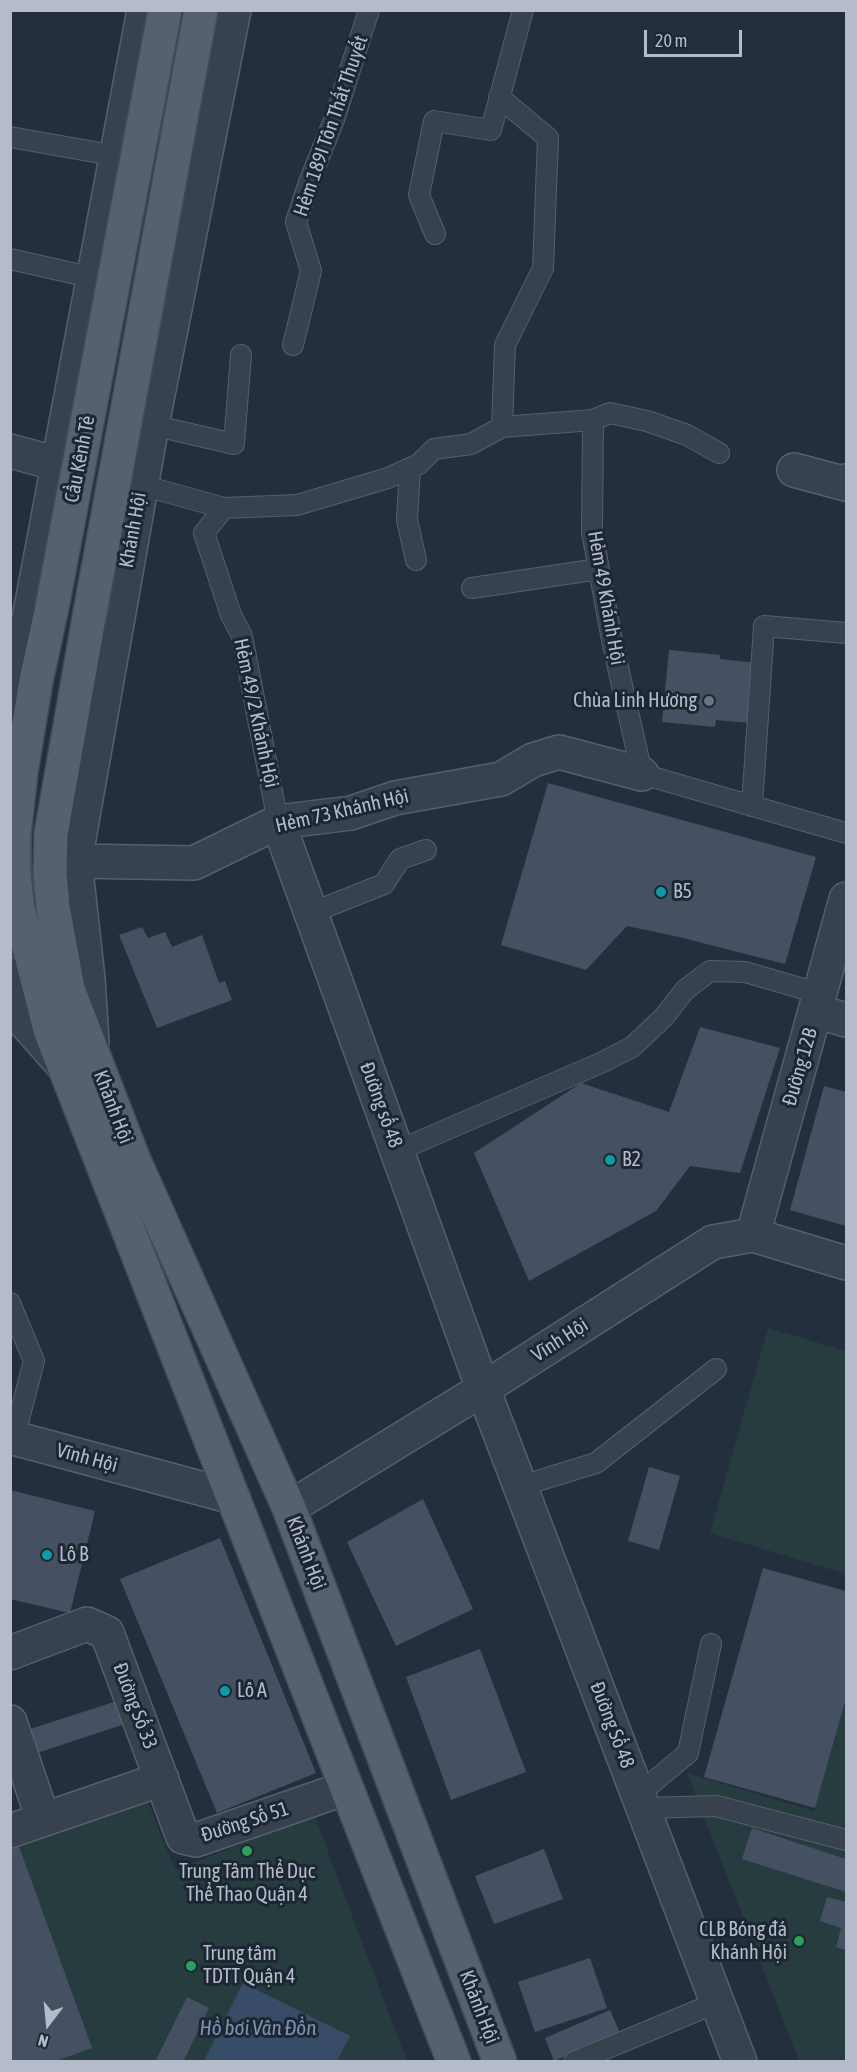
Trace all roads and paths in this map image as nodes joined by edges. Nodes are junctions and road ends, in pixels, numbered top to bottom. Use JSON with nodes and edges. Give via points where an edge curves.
{"nodes":[{"id":1,"x":144,"y":10,"type":"edge"},
{"id":2,"x":165,"y":10,"type":"edge"},
{"id":3,"x":201,"y":10,"type":"edge"},
{"id":4,"x":234,"y":10,"type":"edge"},
{"id":5,"x":369,"y":10,"type":"edge"},
{"id":6,"x":523,"y":10,"type":"edge"},
{"id":7,"x":134,"y":65,"type":"junction"},
{"id":8,"x":219,"y":82,"type":"junction"},
{"id":9,"x":499,"y":97,"type":"junction"},
{"id":10,"x":10,"y":137,"type":"edge"},
{"id":11,"x":117,"y":156,"type":"junction"},
{"id":12,"x":435,"y":234,"type":"dead end"},
{"id":13,"x":10,"y":259,"type":"edge"},
{"id":14,"x":94,"y":278,"type":"junction"},
{"id":15,"x":293,"y":345,"type":"dead end"},
{"id":16,"x":241,"y":355,"type":"dead end"},
{"id":17,"x":593,"y":420,"type":"junction"},
{"id":18,"x":152,"y":425,"type":"junction"},
{"id":19,"x":502,"y":427,"type":"junction"},
{"id":20,"x":10,"y":451,"type":"edge"},
{"id":21,"x":718,"y":453,"type":"dead end"},
{"id":22,"x":58,"y":464,"type":"junction"},
{"id":23,"x":410,"y":468,"type":"junction"},
{"id":24,"x":794,"y":470,"type":"dead end"},
{"id":25,"x":846,"y":481,"type":"edge"},
{"id":26,"x":141,"y":485,"type":"junction"},
{"id":27,"x":224,"y":508,"type":"junction"},
{"id":28,"x":416,"y":560,"type":"dead end"},
{"id":29,"x":599,"y":569,"type":"junction"},
{"id":30,"x":472,"y":588,"type":"dead end"},
{"id":31,"x":846,"y":633,"type":"edge"},
{"id":32,"x":10,"y":720,"type":"edge"},
{"id":33,"x":642,"y":774,"type":"junction"},
{"id":34,"x":752,"y":806,"type":"junction"},
{"id":35,"x":278,"y":822,"type":"junction"},
{"id":36,"x":846,"y":833,"type":"edge"},
{"id":37,"x":426,"y":850,"type":"dead end"},
{"id":38,"x":75,"y":861,"type":"junction"},
{"id":39,"x":846,"y":899,"type":"edge"},
{"id":40,"x":53,"y":907,"type":"joint"},
{"id":41,"x":18,"y":910,"type":"joint"},
{"id":42,"x":311,"y":913,"type":"junction"},
{"id":43,"x":10,"y":974,"type":"edge"},
{"id":44,"x":828,"y":1008,"type":"edge"},
{"id":45,"x":93,"y":1053,"type":"junction"},
{"id":46,"x":62,"y":1064,"type":"junction"},
{"id":47,"x":398,"y":1151,"type":"junction"},
{"id":48,"x":753,"y":1235,"type":"junction"},
{"id":49,"x":846,"y":1263,"type":"edge"},
{"id":50,"x":10,"y":1303,"type":"edge"},
{"id":51,"x":716,"y":1370,"type":"dead end"},
{"id":52,"x":483,"y":1389,"type":"junction"},
{"id":53,"x":12,"y":1438,"type":"edge"},
{"id":54,"x":521,"y":1486,"type":"junction"},
{"id":55,"x":233,"y":1497,"type":"junction"},
{"id":56,"x":289,"y":1508,"type":"junction"},
{"id":57,"x":711,"y":1644,"type":"dead end"},
{"id":58,"x":10,"y":1653,"type":"edge"},
{"id":59,"x":10,"y":1722,"type":"edge"},
{"id":60,"x":162,"y":1779,"type":"junction"},
{"id":61,"x":346,"y":1788,"type":"junction"},
{"id":62,"x":641,"y":1801,"type":"junction"},
{"id":63,"x":43,"y":1819,"type":"junction"},
{"id":64,"x":10,"y":1831,"type":"edge"},
{"id":65,"x":846,"y":1840,"type":"edge"},
{"id":66,"x":718,"y":2002,"type":"junction"},
{"id":67,"x":454,"y":2061,"type":"edge"},
{"id":68,"x":500,"y":2061,"type":"edge"},
{"id":69,"x":574,"y":2061,"type":"edge"},
{"id":70,"x":740,"y":2061,"type":"edge"}],
"edges":[{"from":1,"to":7,"type":"street"},
{"from":2,"to":41,"type":"main road","name":"Cầu Kênh Tẻ","bridge":true,"via":[[21,772],[14,835]]},
{"from":3,"to":40,"type":"main road","name":"Cầu Kênh Tẻ","bridge":true,"via":[[51,834]]},
{"from":4,"to":8,"type":"street","name":"Khánh Hội"},
{"from":5,"to":15,"type":"lane","name":"Hẻm 189I Tôn Thất Thuyết","via":[[296,222],[311,271]]},
{"from":6,"to":9,"type":"lane"},
{"from":7,"to":8,"type":"street"},
{"from":7,"to":11,"type":"street"},
{"from":8,"to":18,"type":"street","name":"Khánh Hội"},
{"from":9,"to":12,"type":"lane","via":[[491,130],[434,121],[419,195]]},
{"from":9,"to":19,"type":"lane","via":[[548,138],[543,268],[505,345]]},
{"from":10,"to":11,"type":"lane"},
{"from":11,"to":14,"type":"street"},
{"from":13,"to":14,"type":"lane"},
{"from":14,"to":22,"type":"street"},
{"from":16,"to":18,"type":"lane","via":[[234,444]]},
{"from":17,"to":19,"type":"lane"},
{"from":17,"to":21,"type":"lane","via":[[610,413],[647,421],[687,435]]},
{"from":17,"to":29,"type":"lane","name":"Hẻm 49 Khánh Hội","via":[[592,532]]},
{"from":18,"to":26,"type":"street","name":"Khánh Hội"},
{"from":19,"to":23,"type":"lane","via":[[471,444],[434,449]]},
{"from":20,"to":22,"type":"street"},
{"from":22,"to":32,"type":"street"},
{"from":23,"to":27,"type":"lane","via":[[297,505]]},
{"from":23,"to":28,"type":"lane","via":[[407,520]]},
{"from":24,"to":25,"type":"street"},
{"from":26,"to":27,"type":"lane"},
{"from":26,"to":38,"type":"street","name":"Khánh Hội"},
{"from":27,"to":35,"type":"lane","name":"Hẻm 49/2 Khánh Hội","via":[[204,533],[231,615],[242,636]]},
{"from":29,"to":30,"type":"lane"},
{"from":29,"to":33,"type":"lane","name":"Hẻm 49 Khánh Hội"},
{"from":31,"to":34,"type":"lane","via":[[764,626]]},
{"from":33,"to":34,"type":"lane"},
{"from":33,"to":35,"type":"street","name":"Hẻm 73 Khánh Hội","via":[[559,752],[533,760],[501,778],[395,798],[351,813]]},
{"from":34,"to":36,"type":"lane"},
{"from":35,"to":38,"type":"street","name":"Hẻm 73 Khánh Hội","via":[[194,863]]},
{"from":35,"to":42,"type":"street","name":"Đường số 48"},
{"from":37,"to":42,"type":"lane","via":[[400,859],[384,884]]},
{"from":38,"to":45,"type":"street","name":"Khánh Hội"},
{"from":39,"to":44,"type":"street","name":"Đường 12B"},
{"from":40,"to":45,"type":"main road","name":"Khánh Hội","via":[[68,989]]},
{"from":41,"to":46,"type":"main road","name":"Khánh Hội"},
{"from":42,"to":47,"type":"street","name":"Đường số 48"},
{"from":43,"to":46,"type":"street","name":"Khánh Hội","via":[[22,1019]]},
{"from":44,"to":47,"type":"lane","via":[[745,972],[710,971],[685,990],[632,1047]]},
{"from":44,"to":48,"type":"street","name":"Đường 12B"},
{"from":45,"to":56,"type":"main road","name":"Khánh Hội","via":[[133,1158]]},
{"from":46,"to":55,"type":"main road","name":"Khánh Hội"},
{"from":47,"to":52,"type":"street","name":"Đường số 48"},
{"from":48,"to":49,"type":"street","name":"Vĩnh Hội"},
{"from":48,"to":52,"type":"street","name":"Vĩnh Hội","via":[[713,1242]]},
{"from":50,"to":53,"type":"lane","via":[[34,1361]]},
{"from":51,"to":54,"type":"lane","via":[[596,1463]]},
{"from":52,"to":54,"type":"street","name":"Đường Số 48"},
{"from":52,"to":56,"type":"street","name":"Vĩnh Hội"},
{"from":53,"to":55,"type":"street","name":"Vĩnh Hội"},
{"from":54,"to":62,"type":"street","name":"Đường Số 48"},
{"from":55,"to":61,"type":"main road","name":"Khánh Hội"},
{"from":56,"to":68,"type":"main road","name":"Khánh Hội"},
{"from":57,"to":62,"type":"lane","via":[[688,1753]]},
{"from":58,"to":60,"type":"street","name":"Đường Số 33","via":[[87,1624],[107,1633]]},
{"from":59,"to":63,"type":"street"},
{"from":60,"to":61,"type":"street","name":"Đường Số 51","via":[[183,1837],[196,1840]]},
{"from":60,"to":63,"type":"street"},
{"from":61,"to":67,"type":"main road","name":"Khánh Hội"},
{"from":62,"to":65,"type":"lane","via":[[716,1806]]},
{"from":62,"to":66,"type":"street","name":"Đường Số 48"},
{"from":63,"to":64,"type":"street"},
{"from":66,"to":69,"type":"lane"},
{"from":66,"to":70,"type":"street","name":"Đường Số 48"}]}
